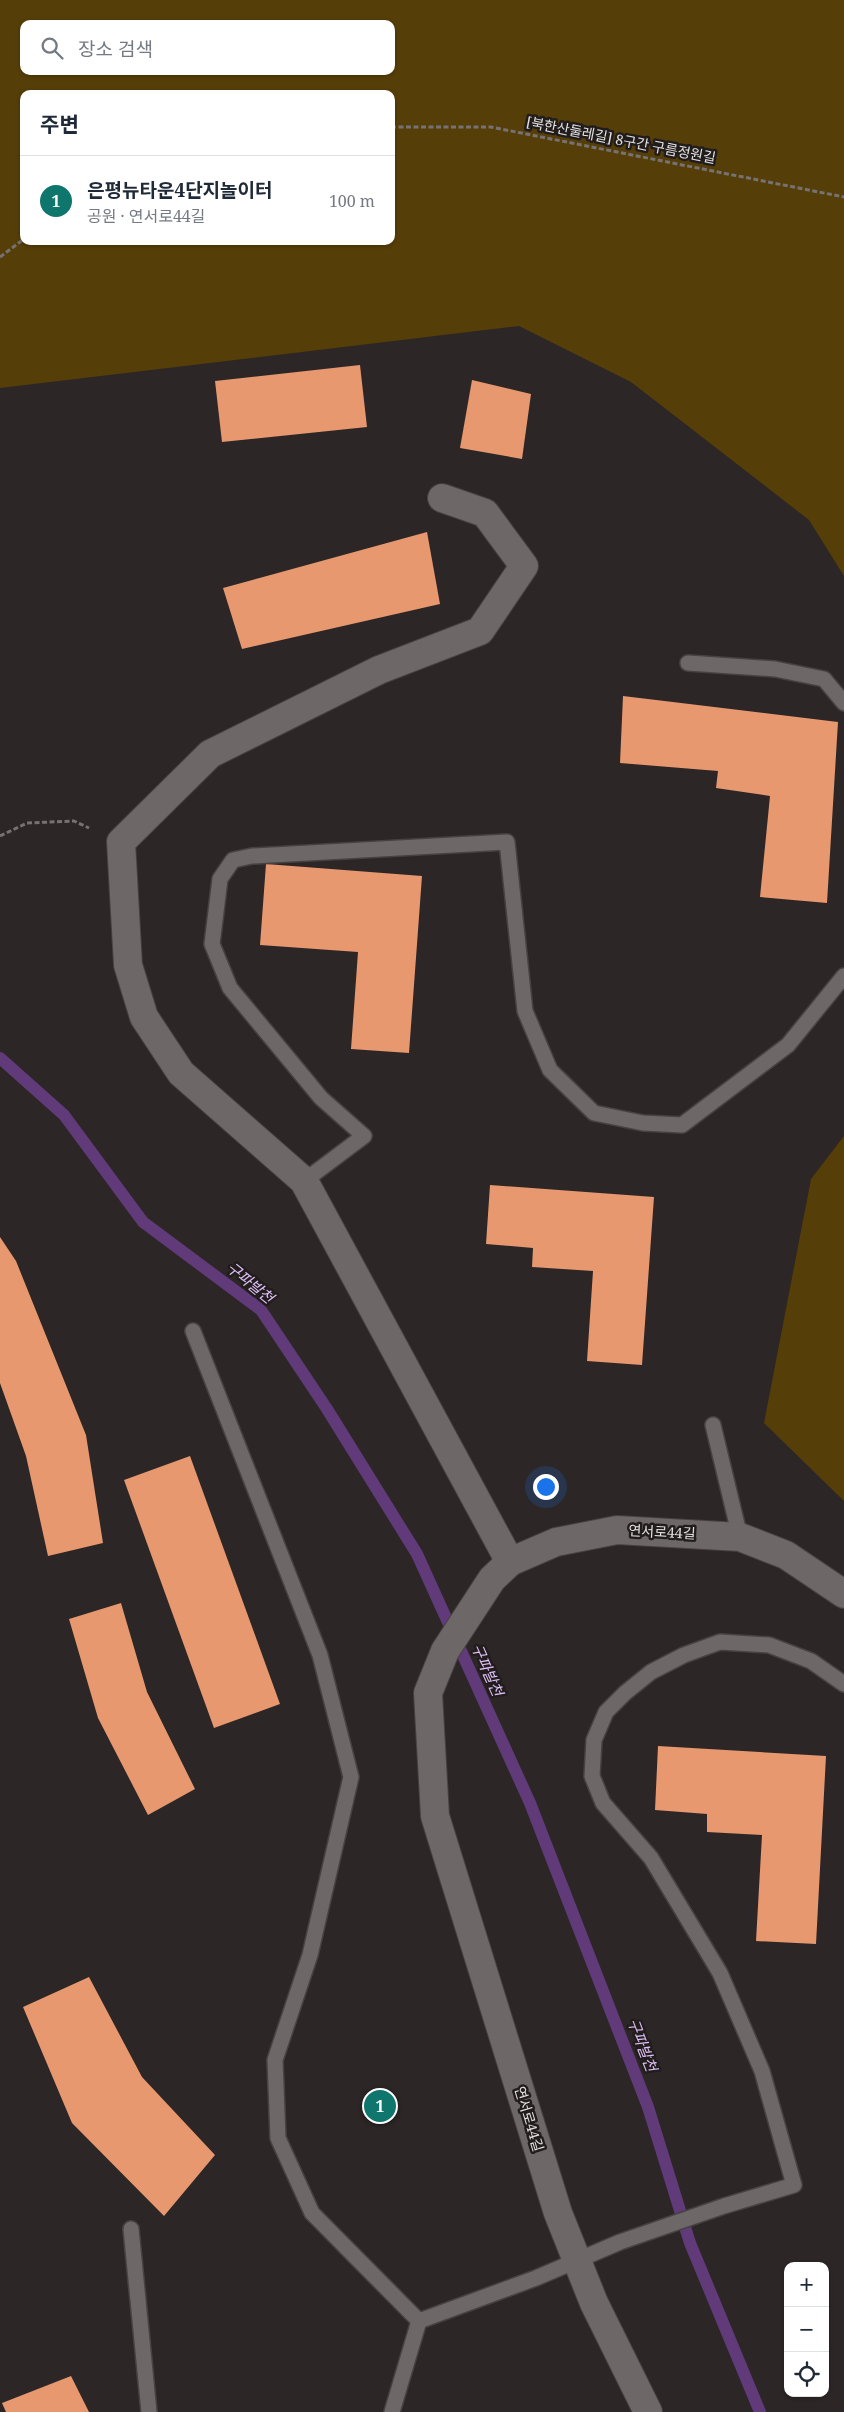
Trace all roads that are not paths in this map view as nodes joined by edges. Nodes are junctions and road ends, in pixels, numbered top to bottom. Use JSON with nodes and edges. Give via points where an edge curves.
{"nodes":[{"id":1,"x":442,"y":498,"type":"dead end"},
{"id":2,"x":688,"y":663,"type":"dead end"},
{"id":3,"x":844,"y":703,"type":"edge"},
{"id":4,"x":844,"y":976,"type":"edge"},
{"id":5,"x":304,"y":1181,"type":"junction"},
{"id":6,"x":193,"y":1331,"type":"dead end"},
{"id":7,"x":713,"y":1425,"type":"dead end"},
{"id":8,"x":740,"y":1536,"type":"junction"},
{"id":9,"x":510,"y":1562,"type":"junction"},
{"id":10,"x":844,"y":1594,"type":"edge"},
{"id":11,"x":844,"y":1684,"type":"edge"},
{"id":12,"x":131,"y":2229,"type":"dead end"},
{"id":13,"x":575,"y":2260,"type":"junction"},
{"id":14,"x":419,"y":2321,"type":"junction"},
{"id":15,"x":149,"y":2412,"type":"edge"},
{"id":16,"x":392,"y":2412,"type":"edge"},
{"id":17,"x":648,"y":2412,"type":"edge"}],
"edges":[{"from":1,"to":5,"type":"street","via":[[486,513],[524,566],[480,631],[379,670],[210,754],[121,842],[128,965],[144,1017],[181,1073]]},
{"from":2,"to":3,"type":"lane","via":[[775,669],[824,679]]},
{"from":4,"to":5,"type":"lane","via":[[788,1045],[682,1126],[643,1123],[594,1113],[550,1070],[525,1011],[506,842],[252,856],[233,860],[220,878],[212,944],[230,988],[321,1098],[364,1136]]},
{"from":5,"to":9,"type":"street"},
{"from":6,"to":14,"type":"lane","via":[[320,1655],[351,1777],[310,1955],[275,2060],[278,2138],[312,2213]]},
{"from":7,"to":8,"type":"lane"},
{"from":8,"to":9,"type":"street","name":"연서로44길","via":[[617,1530],[556,1542]]},
{"from":8,"to":10,"type":"street","name":"연서로44길","via":[[786,1555]]},
{"from":9,"to":13,"type":"street","name":"연서로44길","via":[[492,1579],[445,1651],[428,1693],[435,1816]]},
{"from":11,"to":13,"type":"lane","via":[[811,1661],[769,1645],[720,1642],[651,1672],[606,1712],[594,1740],[592,1776],[603,1803],[651,1858],[720,1973],[762,2071],[794,2185],[724,2206]]},
{"from":12,"to":15,"type":"lane"},
{"from":13,"to":14,"type":"lane","via":[[536,2278]]},
{"from":13,"to":17,"type":"street","name":"연서로44길"},
{"from":14,"to":16,"type":"lane"}]}
